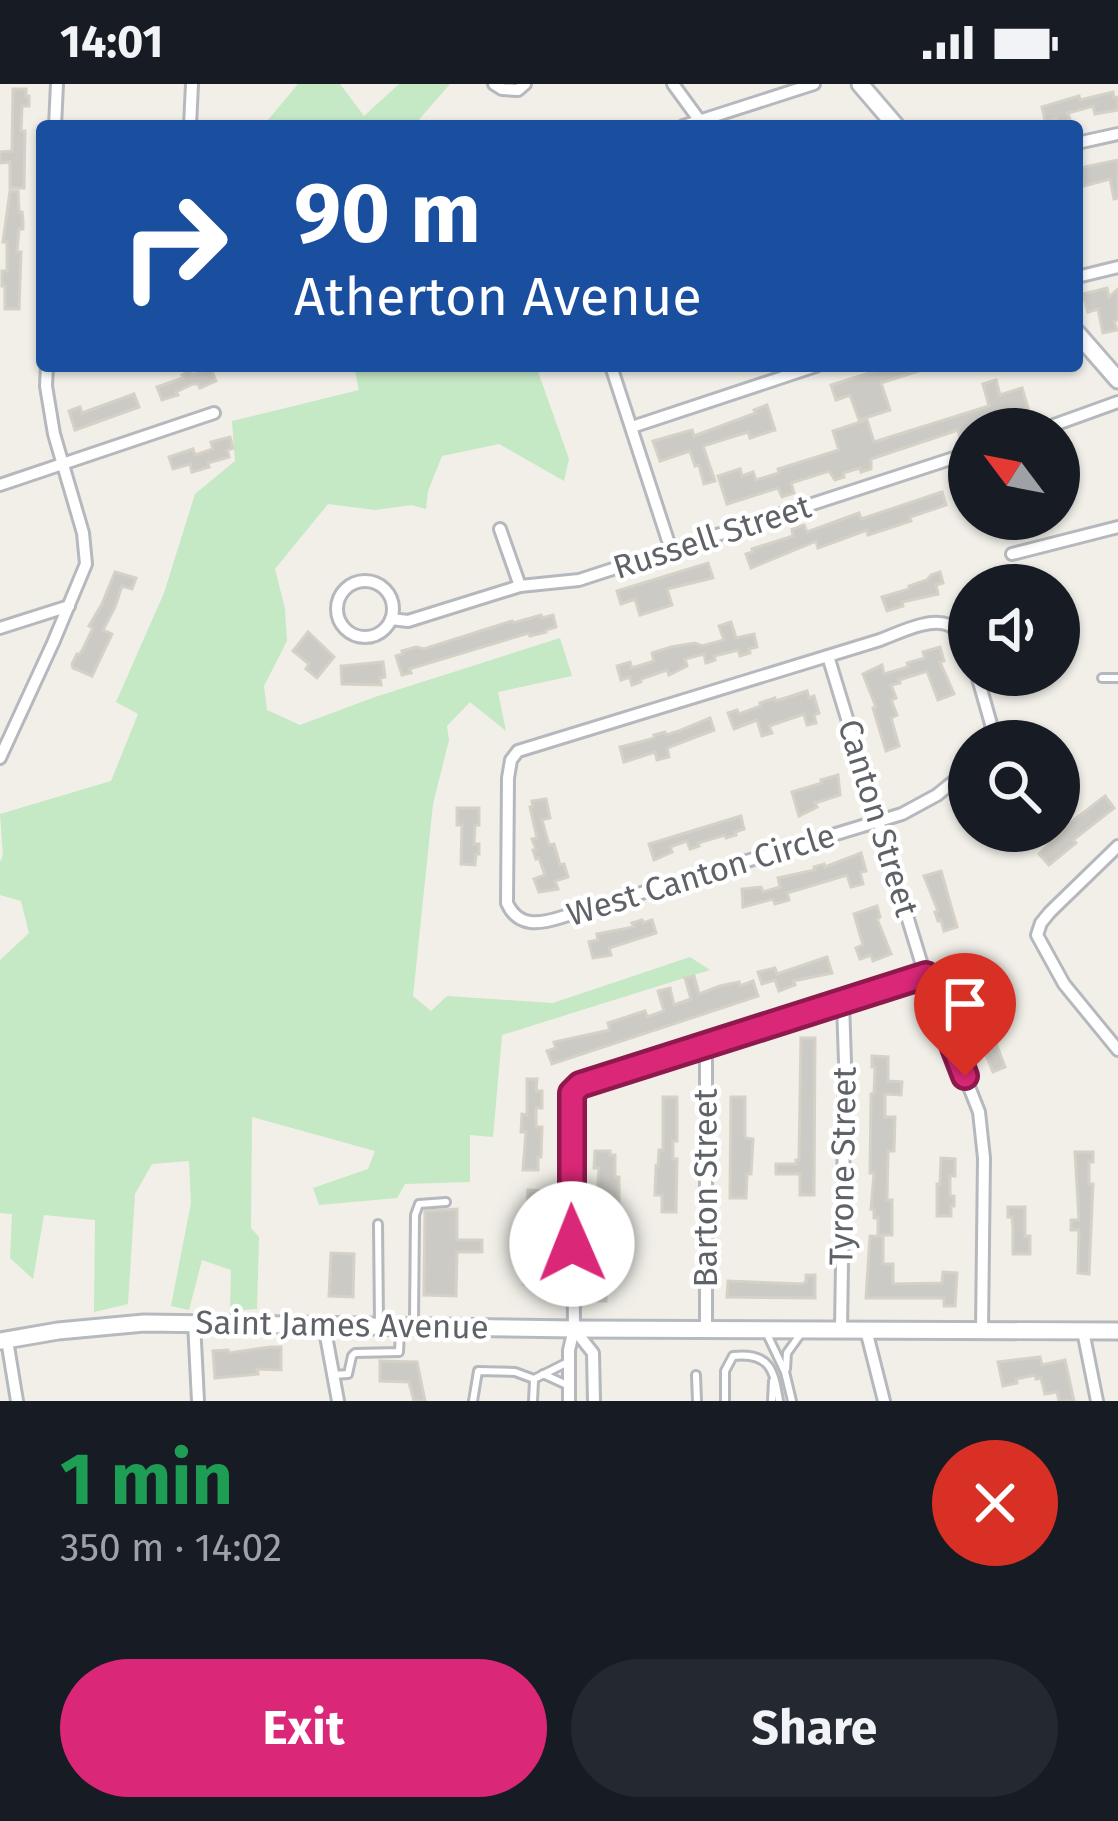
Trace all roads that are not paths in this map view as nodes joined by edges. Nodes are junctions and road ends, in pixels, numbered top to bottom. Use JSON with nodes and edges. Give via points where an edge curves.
{"nodes":[{"id":1,"x":57,"y":84,"type":"edge"},
{"id":2,"x":192,"y":84,"type":"edge"},
{"id":3,"x":494,"y":84,"type":"edge"},
{"id":4,"x":525,"y":84,"type":"edge"},
{"id":5,"x":673,"y":84,"type":"edge"},
{"id":6,"x":814,"y":84,"type":"edge"},
{"id":7,"x":860,"y":84,"type":"edge"},
{"id":8,"x":55,"y":120,"type":"edge"},
{"id":9,"x":190,"y":120,"type":"edge"},
{"id":10,"x":699,"y":120,"type":"edge"},
{"id":11,"x":703,"y":120,"type":"edge"},
{"id":12,"x":891,"y":120,"type":"edge"},
{"id":13,"x":1118,"y":134,"type":"edge"},
{"id":14,"x":1083,"y":142,"type":"edge"},
{"id":15,"x":1118,"y":267,"type":"edge"},
{"id":16,"x":1083,"y":276,"type":"edge"},
{"id":17,"x":1083,"y":340,"type":"edge"},
{"id":18,"x":47,"y":372,"type":"edge"},
{"id":19,"x":613,"y":372,"type":"edge"},
{"id":20,"x":798,"y":372,"type":"edge"},
{"id":21,"x":1118,"y":380,"type":"edge"},
{"id":22,"x":1118,"y":402,"type":"edge"},
{"id":23,"x":214,"y":413,"type":"dead end"},
{"id":24,"x":1080,"y":416,"type":"edge"},
{"id":25,"x":632,"y":427,"type":"junction"},
{"id":26,"x":948,"y":460,"type":"edge"},
{"id":27,"x":63,"y":464,"type":"junction"},
{"id":28,"x":0,"y":484,"type":"edge"},
{"id":29,"x":1118,"y":527,"type":"edge"},
{"id":30,"x":500,"y":529,"type":"dead end"},
{"id":31,"x":671,"y":550,"type":"junction"},
{"id":32,"x":1012,"y":554,"type":"dead end"},
{"id":33,"x":520,"y":586,"type":"junction"},
{"id":34,"x":69,"y":606,"type":"junction"},
{"id":35,"x":391,"y":619,"type":"junction"},
{"id":36,"x":948,"y":625,"type":"edge"},
{"id":37,"x":0,"y":628,"type":"edge"},
{"id":38,"x":828,"y":656,"type":"junction"},
{"id":39,"x":1102,"y":678,"type":"dead end"},
{"id":40,"x":1118,"y":678,"type":"edge"},
{"id":41,"x":0,"y":758,"type":"edge"},
{"id":42,"x":948,"y":786,"type":"edge"},
{"id":43,"x":879,"y":821,"type":"junction"},
{"id":44,"x":1113,"y":849,"type":"edge"},
{"id":45,"x":1118,"y":868,"type":"edge"},
{"id":46,"x":926,"y":975,"type":"junction"},
{"id":47,"x":843,"y":1002,"type":"junction"},
{"id":48,"x":706,"y":1047,"type":"junction"},
{"id":49,"x":1118,"y":1050,"type":"edge"},
{"id":50,"x":446,"y":1202,"type":"dead end"},
{"id":51,"x":378,"y":1224,"type":"dead end"},
{"id":52,"x":194,"y":1322,"type":"junction"},
{"id":53,"x":324,"y":1325,"type":"junction"},
{"id":54,"x":379,"y":1325,"type":"junction"},
{"id":55,"x":407,"y":1326,"type":"junction"},
{"id":56,"x":574,"y":1329,"type":"junction"},
{"id":57,"x":706,"y":1329,"type":"junction"},
{"id":58,"x":765,"y":1330,"type":"junction"},
{"id":59,"x":804,"y":1330,"type":"junction"},
{"id":60,"x":841,"y":1330,"type":"junction"},
{"id":61,"x":866,"y":1330,"type":"junction"},
{"id":62,"x":982,"y":1330,"type":"junction"},
{"id":63,"x":1083,"y":1331,"type":"junction"},
{"id":64,"x":1118,"y":1331,"type":"edge"},
{"id":65,"x":4,"y":1340,"type":"edge"},
{"id":66,"x":569,"y":1361,"type":"junction"},
{"id":67,"x":785,"y":1372,"type":"junction"},
{"id":68,"x":543,"y":1374,"type":"junction"},
{"id":69,"x":333,"y":1375,"type":"junction"},
{"id":70,"x":696,"y":1375,"type":"dead end"},
{"id":71,"x":534,"y":1379,"type":"junction"},
{"id":72,"x":569,"y":1386,"type":"junction"},
{"id":73,"x":17,"y":1401,"type":"edge"},
{"id":74,"x":198,"y":1401,"type":"edge"},
{"id":75,"x":338,"y":1401,"type":"edge"},
{"id":76,"x":473,"y":1401,"type":"edge"},
{"id":77,"x":533,"y":1401,"type":"edge"},
{"id":78,"x":569,"y":1401,"type":"edge"},
{"id":79,"x":593,"y":1401,"type":"edge"},
{"id":80,"x":697,"y":1401,"type":"edge"},
{"id":81,"x":725,"y":1401,"type":"edge"},
{"id":82,"x":776,"y":1401,"type":"edge"},
{"id":83,"x":792,"y":1401,"type":"edge"},
{"id":84,"x":884,"y":1401,"type":"edge"},
{"id":85,"x":1097,"y":1401,"type":"edge"}],
"edges":[{"from":1,"to":8,"type":"street"},
{"from":2,"to":9,"type":"street"},
{"from":3,"to":4,"type":"street"},
{"from":5,"to":10,"type":"street"},
{"from":6,"to":11,"type":"street"},
{"from":7,"to":12,"type":"main road"},
{"from":13,"to":14,"type":"street"},
{"from":15,"to":16,"type":"street"},
{"from":17,"to":21,"type":"main road"},
{"from":18,"to":27,"type":"street"},
{"from":19,"to":25,"type":"street"},
{"from":20,"to":25,"type":"street"},
{"from":22,"to":24,"type":"street"},
{"from":23,"to":27,"type":"street"},
{"from":25,"to":31,"type":"street"},
{"from":26,"to":31,"type":"street","name":"Russell Street"},
{"from":27,"to":28,"type":"street"},
{"from":27,"to":34,"type":"street","via":[[86,564]]},
{"from":29,"to":32,"type":"street"},
{"from":30,"to":33,"type":"street"},
{"from":31,"to":33,"type":"street","name":"Russell Street","via":[[579,580]]},
{"from":33,"to":35,"type":"street","name":"Russell Street","via":[[408,621]]},
{"from":34,"to":37,"type":"street"},
{"from":34,"to":41,"type":"street"},
{"from":35,"to":35,"type":"street","via":[[389,594],[374,582],[355,582],[340,595],[339,621],[352,634],[377,634]]},
{"from":36,"to":38,"type":"street"},
{"from":38,"to":43,"type":"street","name":"Canton Street"},
{"from":38,"to":43,"type":"street","name":"West Canton Circle","via":[[518,751],[508,778],[509,909],[522,921],[544,922]]},
{"from":39,"to":40,"type":"lane"},
{"from":42,"to":43,"type":"street"},
{"from":43,"to":46,"type":"street","name":"Canton Street"},
{"from":44,"to":45,"type":"street"},
{"from":44,"to":49,"type":"street","via":[[1037,935],[1067,989]]},
{"from":46,"to":47,"type":"street"},
{"from":46,"to":62,"type":"street","name":"Canton Street","via":[[979,1112]]},
{"from":47,"to":48,"type":"street"},
{"from":47,"to":60,"type":"street","name":"Tyrone Street"},
{"from":48,"to":56,"type":"street","via":[[572,1093]]},
{"from":48,"to":57,"type":"street","name":"Barton Street"},
{"from":50,"to":55,"type":"lane","via":[[419,1204],[415,1215]]},
{"from":51,"to":54,"type":"lane"},
{"from":52,"to":53,"type":"main road","name":"Saint James Avenue"},
{"from":52,"to":65,"type":"main road","name":"Saint James Avenue"},
{"from":52,"to":74,"type":"street"},
{"from":53,"to":54,"type":"main road","name":"Saint James Avenue"},
{"from":53,"to":69,"type":"street"},
{"from":54,"to":55,"type":"main road","name":"Saint James Avenue"},
{"from":55,"to":56,"type":"main road","name":"Saint James Avenue"},
{"from":55,"to":69,"type":"lane","via":[[399,1352],[355,1353],[348,1375]]},
{"from":56,"to":57,"type":"main road","name":"Saint James Avenue"},
{"from":56,"to":66,"type":"street"},
{"from":56,"to":79,"type":"street","via":[[593,1353]]},
{"from":57,"to":58,"type":"main road","name":"Saint James Avenue"},
{"from":58,"to":59,"type":"main road","name":"Saint James Avenue"},
{"from":58,"to":67,"type":"lane"},
{"from":59,"to":60,"type":"main road","name":"Saint James Avenue"},
{"from":59,"to":67,"type":"lane"},
{"from":60,"to":61,"type":"main road","name":"Saint James Avenue"},
{"from":61,"to":62,"type":"main road","name":"Saint James Avenue"},
{"from":61,"to":84,"type":"street"},
{"from":62,"to":63,"type":"main road","name":"Saint James Avenue"},
{"from":63,"to":64,"type":"main road","name":"Saint James Avenue"},
{"from":63,"to":85,"type":"street"},
{"from":65,"to":73,"type":"street"},
{"from":66,"to":68,"type":"lane"},
{"from":66,"to":72,"type":"street"},
{"from":67,"to":83,"type":"lane"},
{"from":68,"to":71,"type":"lane"},
{"from":68,"to":72,"type":"lane"},
{"from":69,"to":75,"type":"street"},
{"from":70,"to":80,"type":"lane"},
{"from":71,"to":76,"type":"lane","via":[[478,1371]]},
{"from":71,"to":77,"type":"lane"},
{"from":72,"to":78,"type":"street"},
{"from":81,"to":82,"type":"lane","via":[[725,1371],[733,1356],[746,1355],[771,1367]]}]}
